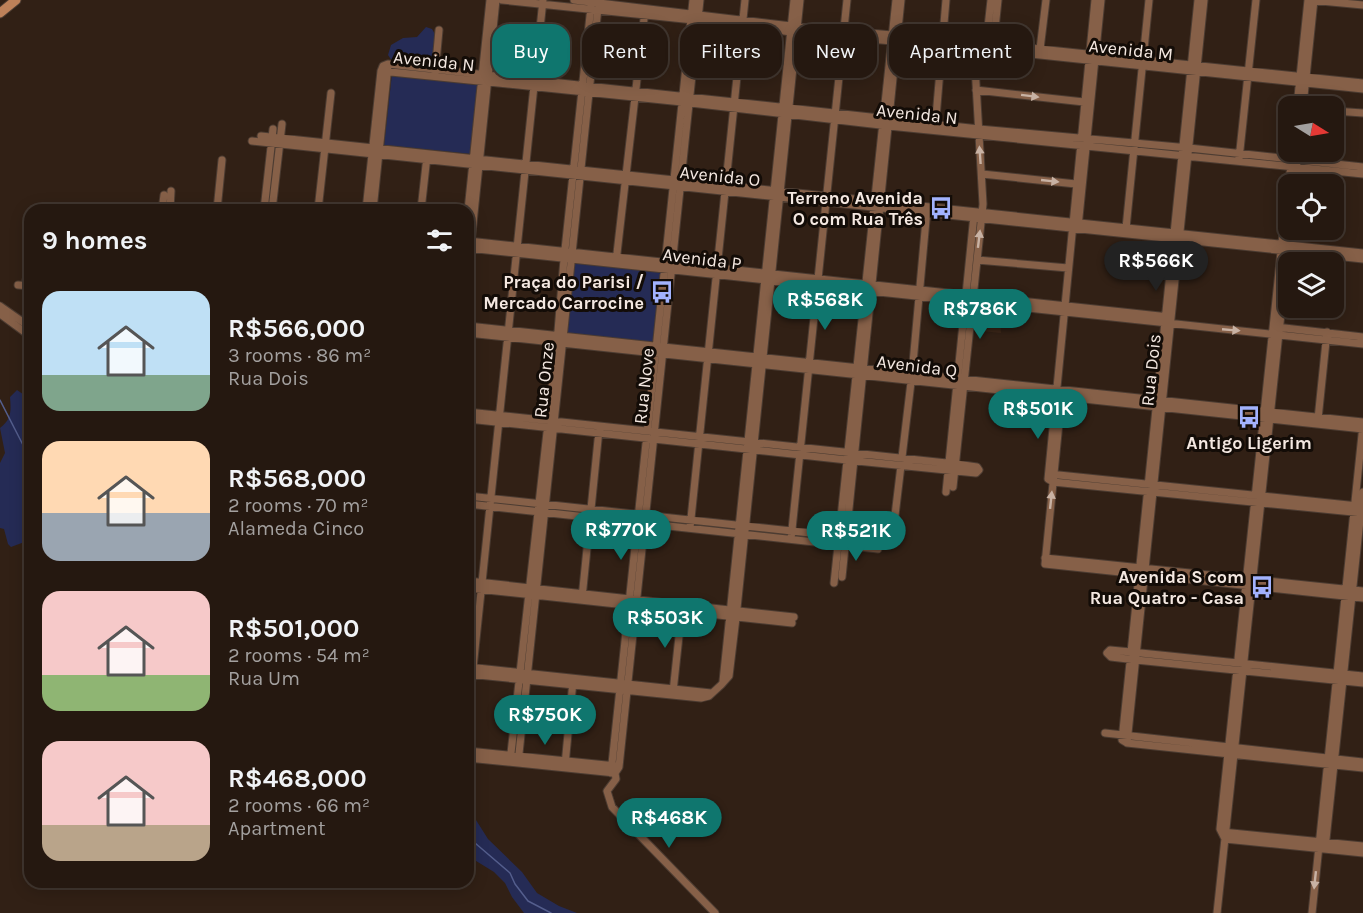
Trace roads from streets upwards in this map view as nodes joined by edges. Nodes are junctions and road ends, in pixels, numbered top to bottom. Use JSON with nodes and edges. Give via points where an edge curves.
{"nodes":[{"id":1,"x":16,"y":0,"type":"edge"},
{"id":2,"x":502,"y":0,"type":"edge"},
{"id":3,"x":574,"y":0,"type":"edge"},
{"id":4,"x":693,"y":0,"type":"edge"},
{"id":5,"x":700,"y":0,"type":"edge"},
{"id":6,"x":746,"y":0,"type":"edge"},
{"id":7,"x":794,"y":0,"type":"edge"},
{"id":8,"x":800,"y":0,"type":"edge"},
{"id":9,"x":847,"y":0,"type":"edge"},
{"id":10,"x":896,"y":0,"type":"edge"},
{"id":11,"x":901,"y":0,"type":"edge"},
{"id":12,"x":946,"y":0,"type":"edge"},
{"id":13,"x":991,"y":0,"type":"edge"},
{"id":14,"x":998,"y":0,"type":"edge"},
{"id":15,"x":1046,"y":0,"type":"edge"},
{"id":16,"x":1095,"y":0,"type":"edge"},
{"id":17,"x":1101,"y":0,"type":"edge"},
{"id":18,"x":1149,"y":0,"type":"edge"},
{"id":19,"x":1198,"y":0,"type":"edge"},
{"id":20,"x":1204,"y":0,"type":"edge"},
{"id":21,"x":1256,"y":0,"type":"edge"},
{"id":22,"x":1311,"y":0,"type":"edge"},
{"id":23,"x":492,"y":1,"type":"edge"},
{"id":24,"x":543,"y":2,"type":"edge"},
{"id":25,"x":1361,"y":3,"type":"edge"},
{"id":26,"x":594,"y":4,"type":"edge"},
{"id":27,"x":645,"y":11,"type":"junction"},
{"id":28,"x":0,"y":13,"type":"edge"},
{"id":29,"x":695,"y":17,"type":"junction"},
{"id":30,"x":743,"y":22,"type":"junction"},
{"id":31,"x":794,"y":24,"type":"edge"},
{"id":32,"x":795,"y":24,"type":"edge"},
{"id":33,"x":845,"y":24,"type":"edge"},
{"id":34,"x":895,"y":24,"type":"edge"},
{"id":35,"x":897,"y":24,"type":"edge"},
{"id":36,"x":944,"y":24,"type":"edge"},
{"id":37,"x":990,"y":24,"type":"edge"},
{"id":38,"x":994,"y":24,"type":"edge"},
{"id":39,"x":794,"y":29,"type":"joint"},
{"id":40,"x":439,"y":30,"type":"dead end"},
{"id":41,"x":1033,"y":48,"type":"edge"},
{"id":42,"x":1040,"y":48,"type":"junction"},
{"id":43,"x":1033,"y":51,"type":"edge"},
{"id":44,"x":1092,"y":57,"type":"junction"},
{"id":45,"x":1142,"y":63,"type":"junction"},
{"id":46,"x":1194,"y":68,"type":"junction"},
{"id":47,"x":435,"y":72,"type":"junction"},
{"id":48,"x":1248,"y":74,"type":"junction"},
{"id":49,"x":485,"y":78,"type":"junction"},
{"id":50,"x":839,"y":78,"type":"edge"},
{"id":51,"x":891,"y":78,"type":"edge"},
{"id":52,"x":939,"y":78,"type":"edge"},
{"id":53,"x":975,"y":78,"type":"edge"},
{"id":54,"x":1302,"y":80,"type":"junction"},
{"id":55,"x":535,"y":83,"type":"junction"},
{"id":56,"x":1363,"y":83,"type":"edge"},
{"id":57,"x":585,"y":89,"type":"junction"},
{"id":58,"x":1363,"y":89,"type":"edge"},
{"id":59,"x":976,"y":90,"type":"junction"},
{"id":60,"x":331,"y":93,"type":"dead end"},
{"id":61,"x":635,"y":94,"type":"junction"},
{"id":62,"x":1299,"y":96,"type":"edge"},
{"id":63,"x":1303,"y":96,"type":"edge"},
{"id":64,"x":686,"y":100,"type":"junction"},
{"id":65,"x":1084,"y":102,"type":"junction"},
{"id":66,"x":735,"y":105,"type":"junction"},
{"id":67,"x":786,"y":111,"type":"junction"},
{"id":68,"x":1344,"y":112,"type":"edge"},
{"id":69,"x":1363,"y":114,"type":"edge"},
{"id":70,"x":835,"y":117,"type":"junction"},
{"id":71,"x":886,"y":123,"type":"junction"},
{"id":72,"x":282,"y":124,"type":"dead end"},
{"id":73,"x":935,"y":128,"type":"junction"},
{"id":74,"x":979,"y":132,"type":"junction"},
{"id":75,"x":261,"y":136,"type":"dead end"},
{"id":76,"x":275,"y":138,"type":"junction"},
{"id":77,"x":252,"y":141,"type":"dead end"},
{"id":78,"x":1084,"y":142,"type":"junction"},
{"id":79,"x":326,"y":145,"type":"junction"},
{"id":80,"x":1134,"y":146,"type":"junction"},
{"id":81,"x":376,"y":150,"type":"junction"},
{"id":82,"x":1186,"y":151,"type":"junction"},
{"id":83,"x":427,"y":156,"type":"junction"},
{"id":84,"x":1239,"y":158,"type":"junction"},
{"id":85,"x":222,"y":160,"type":"dead end"},
{"id":86,"x":476,"y":161,"type":"junction"},
{"id":87,"x":1294,"y":164,"type":"junction"},
{"id":88,"x":526,"y":167,"type":"junction"},
{"id":89,"x":1363,"y":167,"type":"edge"},
{"id":90,"x":576,"y":172,"type":"junction"},
{"id":91,"x":982,"y":174,"type":"junction"},
{"id":92,"x":1292,"y":174,"type":"edge"},
{"id":93,"x":1294,"y":174,"type":"edge"},
{"id":94,"x":1363,"y":174,"type":"edge"},
{"id":95,"x":626,"y":177,"type":"junction"},
{"id":96,"x":677,"y":183,"type":"junction"},
{"id":97,"x":1076,"y":184,"type":"junction"},
{"id":98,"x":727,"y":188,"type":"junction"},
{"id":99,"x":171,"y":191,"type":"dead end"},
{"id":100,"x":778,"y":194,"type":"junction"},
{"id":101,"x":164,"y":195,"type":"dead end"},
{"id":102,"x":827,"y":199,"type":"junction"},
{"id":103,"x":165,"y":204,"type":"edge"},
{"id":104,"x":168,"y":204,"type":"edge"},
{"id":105,"x":218,"y":204,"type":"edge"},
{"id":106,"x":265,"y":204,"type":"edge"},
{"id":107,"x":272,"y":204,"type":"edge"},
{"id":108,"x":319,"y":204,"type":"edge"},
{"id":109,"x":367,"y":204,"type":"edge"},
{"id":110,"x":373,"y":204,"type":"edge"},
{"id":111,"x":422,"y":204,"type":"edge"},
{"id":112,"x":469,"y":204,"type":"edge"},
{"id":113,"x":472,"y":204,"type":"edge"},
{"id":114,"x":878,"y":205,"type":"junction"},
{"id":115,"x":927,"y":210,"type":"junction"},
{"id":116,"x":974,"y":215,"type":"junction"},
{"id":117,"x":982,"y":216,"type":"junction"},
{"id":118,"x":1126,"y":228,"type":"junction"},
{"id":119,"x":1074,"y":229,"type":"junction"},
{"id":120,"x":1177,"y":236,"type":"junction"},
{"id":121,"x":1286,"y":240,"type":"edge"},
{"id":122,"x":1287,"y":240,"type":"edge"},
{"id":123,"x":474,"y":246,"type":"edge"},
{"id":124,"x":1285,"y":248,"type":"junction"},
{"id":125,"x":517,"y":250,"type":"junction"},
{"id":126,"x":1363,"y":253,"type":"edge"},
{"id":127,"x":567,"y":256,"type":"junction"},
{"id":128,"x":977,"y":260,"type":"junction"},
{"id":129,"x":1363,"y":260,"type":"edge"},
{"id":130,"x":616,"y":261,"type":"junction"},
{"id":131,"x":668,"y":267,"type":"junction"},
{"id":132,"x":1068,"y":268,"type":"junction"},
{"id":133,"x":717,"y":272,"type":"junction"},
{"id":134,"x":769,"y":278,"type":"junction"},
{"id":135,"x":24,"y":283,"type":"edge"},
{"id":136,"x":818,"y":283,"type":"junction"},
{"id":137,"x":18,"y":285,"type":"dead end"},
{"id":138,"x":868,"y":288,"type":"junction"},
{"id":139,"x":918,"y":294,"type":"junction"},
{"id":140,"x":968,"y":299,"type":"junction"},
{"id":141,"x":0,"y":306,"type":"edge"},
{"id":142,"x":1065,"y":309,"type":"junction"},
{"id":143,"x":0,"y":314,"type":"edge"},
{"id":144,"x":1168,"y":321,"type":"junction"},
{"id":145,"x":24,"y":323,"type":"edge"},
{"id":146,"x":474,"y":327,"type":"edge"},
{"id":147,"x":1276,"y":330,"type":"junction"},
{"id":148,"x":24,"y":332,"type":"edge"},
{"id":149,"x":474,"y":333,"type":"edge"},
{"id":150,"x":508,"y":334,"type":"junction"},
{"id":151,"x":1327,"y":336,"type":"junction"},
{"id":152,"x":1363,"y":337,"type":"edge"},
{"id":153,"x":560,"y":340,"type":"junction"},
{"id":154,"x":1363,"y":344,"type":"edge"},
{"id":155,"x":659,"y":350,"type":"junction"},
{"id":156,"x":709,"y":355,"type":"junction"},
{"id":157,"x":759,"y":361,"type":"junction"},
{"id":158,"x":809,"y":366,"type":"junction"},
{"id":159,"x":859,"y":371,"type":"junction"},
{"id":160,"x":912,"y":377,"type":"junction"},
{"id":161,"x":960,"y":383,"type":"junction"},
{"id":162,"x":1059,"y":393,"type":"junction"},
{"id":163,"x":1159,"y":404,"type":"junction"},
{"id":164,"x":474,"y":412,"type":"edge"},
{"id":165,"x":1267,"y":416,"type":"junction"},
{"id":166,"x":474,"y":419,"type":"edge"},
{"id":167,"x":500,"y":419,"type":"junction"},
{"id":168,"x":1318,"y":421,"type":"junction"},
{"id":169,"x":551,"y":424,"type":"junction"},
{"id":170,"x":1363,"y":426,"type":"edge"},
{"id":171,"x":599,"y":430,"type":"junction"},
{"id":172,"x":650,"y":435,"type":"junction"},
{"id":173,"x":700,"y":440,"type":"junction"},
{"id":174,"x":750,"y":446,"type":"junction"},
{"id":175,"x":800,"y":452,"type":"junction"},
{"id":176,"x":851,"y":457,"type":"junction"},
{"id":177,"x":902,"y":462,"type":"junction"},
{"id":178,"x":952,"y":467,"type":"junction"},
{"id":179,"x":977,"y":470,"type":"dead end"},
{"id":180,"x":1051,"y":478,"type":"junction"},
{"id":181,"x":953,"y":487,"type":"dead end"},
{"id":182,"x":1151,"y":488,"type":"junction"},
{"id":183,"x":946,"y":492,"type":"dead end"},
{"id":184,"x":1363,"y":492,"type":"edge"},
{"id":185,"x":474,"y":498,"type":"edge"},
{"id":186,"x":1258,"y":499,"type":"junction"},
{"id":187,"x":491,"y":503,"type":"junction"},
{"id":188,"x":474,"y":504,"type":"edge"},
{"id":189,"x":542,"y":508,"type":"junction"},
{"id":190,"x":1359,"y":510,"type":"edge"},
{"id":191,"x":590,"y":513,"type":"junction"},
{"id":192,"x":641,"y":518,"type":"junction"},
{"id":193,"x":690,"y":524,"type":"junction"},
{"id":194,"x":742,"y":530,"type":"junction"},
{"id":195,"x":791,"y":535,"type":"junction"},
{"id":196,"x":843,"y":541,"type":"junction"},
{"id":197,"x":878,"y":549,"type":"dead end"},
{"id":198,"x":1142,"y":572,"type":"junction"},
{"id":199,"x":842,"y":577,"type":"dead end"},
{"id":200,"x":474,"y":583,"type":"edge"},
{"id":201,"x":834,"y":583,"type":"dead end"},
{"id":202,"x":1249,"y":583,"type":"junction"},
{"id":203,"x":482,"y":586,"type":"junction"},
{"id":204,"x":474,"y":587,"type":"edge"},
{"id":205,"x":1363,"y":591,"type":"edge"},
{"id":206,"x":533,"y":592,"type":"junction"},
{"id":207,"x":1348,"y":593,"type":"junction"},
{"id":208,"x":582,"y":597,"type":"junction"},
{"id":209,"x":1363,"y":598,"type":"edge"},
{"id":210,"x":632,"y":603,"type":"junction"},
{"id":211,"x":682,"y":608,"type":"junction"},
{"id":212,"x":734,"y":614,"type":"junction"},
{"id":213,"x":793,"y":620,"type":"dead end"},
{"id":214,"x":474,"y":643,"type":"edge"},
{"id":215,"x":1133,"y":656,"type":"junction"},
{"id":216,"x":1240,"y":667,"type":"junction"},
{"id":217,"x":474,"y":671,"type":"edge"},
{"id":218,"x":524,"y":676,"type":"junction"},
{"id":219,"x":1363,"y":676,"type":"edge"},
{"id":220,"x":1340,"y":677,"type":"junction"},
{"id":221,"x":573,"y":682,"type":"junction"},
{"id":222,"x":1363,"y":683,"type":"edge"},
{"id":223,"x":624,"y":687,"type":"junction"},
{"id":224,"x":673,"y":692,"type":"junction"},
{"id":225,"x":1105,"y":733,"type":"dead end"},
{"id":226,"x":1125,"y":739,"type":"junction"},
{"id":227,"x":1231,"y":751,"type":"junction"},
{"id":228,"x":474,"y":752,"type":"edge"},
{"id":229,"x":474,"y":758,"type":"edge"},
{"id":230,"x":514,"y":759,"type":"junction"},
{"id":231,"x":1331,"y":762,"type":"junction"},
{"id":232,"x":1363,"y":762,"type":"edge"},
{"id":233,"x":565,"y":764,"type":"junction"},
{"id":234,"x":1363,"y":768,"type":"edge"},
{"id":235,"x":614,"y":769,"type":"junction"},
{"id":236,"x":1224,"y":834,"type":"junction"},
{"id":237,"x":1322,"y":845,"type":"junction"},
{"id":238,"x":1363,"y":846,"type":"edge"},
{"id":239,"x":1363,"y":853,"type":"edge"},
{"id":240,"x":714,"y":913,"type":"edge"},
{"id":241,"x":1217,"y":913,"type":"edge"},
{"id":242,"x":1312,"y":913,"type":"edge"}],
"edges":[{"from":1,"to":28,"type":"street"},
{"from":2,"to":24,"type":"street","name":"Avenida M"},
{"from":3,"to":26,"type":"street","name":"Avenida M"},
{"from":4,"to":29,"type":"street","name":"Rua Nove"},
{"from":5,"to":29,"type":"street","name":"Rua Nove"},
{"from":6,"to":30,"type":"street"},
{"from":7,"to":31,"type":"street"},
{"from":8,"to":32,"type":"street"},
{"from":9,"to":33,"type":"street"},
{"from":10,"to":34,"type":"street"},
{"from":11,"to":35,"type":"street"},
{"from":12,"to":36,"type":"street"},
{"from":13,"to":37,"type":"street"},
{"from":14,"to":38,"type":"street"},
{"from":15,"to":42,"type":"street"},
{"from":16,"to":44,"type":"street"},
{"from":17,"to":44,"type":"street"},
{"from":18,"to":45,"type":"street"},
{"from":19,"to":46,"type":"street","name":"Rua Dois"},
{"from":20,"to":46,"type":"street","name":"Rua Dois"},
{"from":21,"to":48,"type":"street"},
{"from":22,"to":25,"type":"street"},
{"from":22,"to":54,"type":"street"},
{"from":23,"to":49,"type":"street"},
{"from":24,"to":26,"type":"street","name":"Avenida M"},
{"from":24,"to":55,"type":"street"},
{"from":26,"to":27,"type":"street","name":"Avenida M"},
{"from":26,"to":57,"type":"street","name":"Rua Onze"},
{"from":27,"to":29,"type":"street","name":"Avenida M"},
{"from":27,"to":61,"type":"street"},
{"from":29,"to":30,"type":"street","name":"Avenida M"},
{"from":29,"to":64,"type":"street","name":"Rua Nove"},
{"from":30,"to":39,"type":"street","name":"Avenida M"},
{"from":30,"to":66,"type":"street"},
{"from":39,"to":67,"type":"street"},
{"from":40,"to":47,"type":"street"},
{"from":41,"to":42,"type":"street","name":"Avenida M"},
{"from":42,"to":44,"type":"street","name":"Avenida M"},
{"from":43,"to":44,"type":"street","name":"Avenida M"},
{"from":44,"to":45,"type":"street","name":"Avenida M"},
{"from":44,"to":65,"type":"street"},
{"from":44,"to":78,"type":"street"},
{"from":45,"to":46,"type":"street","name":"Avenida M"},
{"from":45,"to":80,"type":"street"},
{"from":46,"to":48,"type":"street","name":"Avenida M"},
{"from":46,"to":82,"type":"street","name":"Rua Dois"},
{"from":47,"to":49,"type":"street","name":"Avenida N"},
{"from":47,"to":81,"type":"street","name":"Avenida N","via":[[386,69]]},
{"from":48,"to":54,"type":"street","name":"Avenida M"},
{"from":48,"to":84,"type":"street"},
{"from":49,"to":55,"type":"street","name":"Avenida N"},
{"from":49,"to":86,"type":"street"},
{"from":50,"to":70,"type":"street"},
{"from":51,"to":71,"type":"street"},
{"from":52,"to":73,"type":"street"},
{"from":53,"to":59,"type":"street"},
{"from":54,"to":56,"type":"street","name":"Avenida M"},
{"from":54,"to":58,"type":"street","name":"Avenida M"},
{"from":54,"to":62,"type":"street"},
{"from":54,"to":63,"type":"street"},
{"from":55,"to":57,"type":"street","name":"Avenida N"},
{"from":55,"to":88,"type":"street"},
{"from":57,"to":61,"type":"street","name":"Avenida N"},
{"from":57,"to":90,"type":"street","name":"Rua Onze"},
{"from":59,"to":65,"type":"street","one_way":true},
{"from":59,"to":74,"type":"street"},
{"from":60,"to":79,"type":"street"},
{"from":61,"to":64,"type":"street","name":"Avenida N"},
{"from":61,"to":95,"type":"street"},
{"from":64,"to":66,"type":"street","name":"Avenida N"},
{"from":64,"to":96,"type":"street","name":"Rua Nove"},
{"from":65,"to":78,"type":"street"},
{"from":66,"to":67,"type":"street","name":"Avenida N"},
{"from":66,"to":98,"type":"street"},
{"from":67,"to":70,"type":"street","name":"Avenida N"},
{"from":67,"to":100,"type":"street"},
{"from":68,"to":69,"type":"street"},
{"from":70,"to":71,"type":"street","name":"Avenida N"},
{"from":70,"to":102,"type":"street"},
{"from":71,"to":73,"type":"street","name":"Avenida N"},
{"from":71,"to":114,"type":"street"},
{"from":72,"to":76,"type":"street"},
{"from":73,"to":74,"type":"street","name":"Avenida N"},
{"from":74,"to":78,"type":"street","name":"Avenida N"},
{"from":91,"to":74,"type":"street","one_way":true},
{"from":75,"to":76,"type":"street","name":"Avenida O"},
{"from":76,"to":77,"type":"street","name":"Avenida O"},
{"from":76,"to":79,"type":"street","name":"Avenida O"},
{"from":76,"to":106,"type":"street"},
{"from":76,"to":107,"type":"street"},
{"from":78,"to":80,"type":"street","name":"Avenida N"},
{"from":78,"to":97,"type":"street"},
{"from":78,"to":119,"type":"street"},
{"from":79,"to":81,"type":"street","name":"Avenida O"},
{"from":79,"to":108,"type":"street"},
{"from":80,"to":82,"type":"street","name":"Avenida N"},
{"from":80,"to":118,"type":"street"},
{"from":81,"to":83,"type":"street","name":"Avenida O"},
{"from":81,"to":109,"type":"street"},
{"from":81,"to":110,"type":"street"},
{"from":82,"to":84,"type":"street","name":"Avenida N"},
{"from":82,"to":120,"type":"street","name":"Rua Dois"},
{"from":83,"to":86,"type":"street","name":"Avenida O"},
{"from":83,"to":111,"type":"street"},
{"from":84,"to":87,"type":"street","name":"Avenida N"},
{"from":85,"to":105,"type":"street"},
{"from":86,"to":88,"type":"street","name":"Avenida O"},
{"from":86,"to":112,"type":"street"},
{"from":86,"to":113,"type":"street"},
{"from":87,"to":89,"type":"street","name":"Avenida N"},
{"from":87,"to":92,"type":"street"},
{"from":87,"to":93,"type":"street"},
{"from":87,"to":94,"type":"street","name":"Avenida N"},
{"from":88,"to":90,"type":"street","name":"Avenida O"},
{"from":88,"to":125,"type":"street"},
{"from":90,"to":95,"type":"street","name":"Avenida O"},
{"from":90,"to":127,"type":"street","name":"Rua Onze"},
{"from":91,"to":97,"type":"street","one_way":true},
{"from":91,"to":117,"type":"street"},
{"from":95,"to":96,"type":"street","name":"Avenida O"},
{"from":95,"to":130,"type":"street"},
{"from":96,"to":98,"type":"street","name":"Avenida O"},
{"from":96,"to":131,"type":"street","name":"Rua Nove"},
{"from":97,"to":119,"type":"street"},
{"from":98,"to":100,"type":"street","name":"Avenida O"},
{"from":98,"to":133,"type":"street"},
{"from":99,"to":104,"type":"street"},
{"from":100,"to":102,"type":"street","name":"Avenida O"},
{"from":100,"to":134,"type":"street"},
{"from":101,"to":103,"type":"street"},
{"from":102,"to":114,"type":"street","name":"Avenida O"},
{"from":102,"to":136,"type":"street"},
{"from":114,"to":115,"type":"street","name":"Avenida O"},
{"from":114,"to":138,"type":"street"},
{"from":115,"to":116,"type":"street","name":"Avenida O"},
{"from":115,"to":139,"type":"street"},
{"from":116,"to":117,"type":"street","name":"Avenida O"},
{"from":116,"to":140,"type":"street"},
{"from":117,"to":119,"type":"street","name":"Avenida O"},
{"from":128,"to":117,"type":"street","one_way":true},
{"from":118,"to":119,"type":"street","name":"Avenida O"},
{"from":118,"to":120,"type":"street","name":"Avenida O"},
{"from":119,"to":120,"type":"street","name":"Avenida O"},
{"from":119,"to":132,"type":"street"},
{"from":120,"to":124,"type":"street","name":"Avenida O"},
{"from":120,"to":144,"type":"street","name":"Rua Dois"},
{"from":121,"to":124,"type":"street"},
{"from":122,"to":124,"type":"street"},
{"from":123,"to":125,"type":"street","name":"Avenida P"},
{"from":124,"to":126,"type":"street","name":"Avenida O"},
{"from":124,"to":129,"type":"street","name":"Avenida O"},
{"from":124,"to":147,"type":"street"},
{"from":125,"to":127,"type":"street","name":"Avenida P"},
{"from":125,"to":150,"type":"street"},
{"from":127,"to":130,"type":"street","name":"Avenida P"},
{"from":127,"to":153,"type":"street","name":"Rua Onze"},
{"from":128,"to":132,"type":"street"},
{"from":128,"to":140,"type":"street"},
{"from":130,"to":131,"type":"street","name":"Avenida P"},
{"from":131,"to":133,"type":"street","name":"Avenida P"},
{"from":131,"to":155,"type":"street","name":"Rua Nove"},
{"from":132,"to":142,"type":"street"},
{"from":133,"to":134,"type":"street","name":"Avenida P"},
{"from":133,"to":156,"type":"street"},
{"from":134,"to":136,"type":"street","name":"Avenida P"},
{"from":134,"to":157,"type":"street"},
{"from":135,"to":137,"type":"street"},
{"from":136,"to":138,"type":"street","name":"Avenida P"},
{"from":136,"to":158,"type":"street"},
{"from":138,"to":139,"type":"street","name":"Avenida P"},
{"from":138,"to":159,"type":"street"},
{"from":139,"to":140,"type":"street","name":"Avenida P"},
{"from":139,"to":160,"type":"street"},
{"from":140,"to":142,"type":"street","name":"Avenida P"},
{"from":140,"to":161,"type":"street"},
{"from":141,"to":145,"type":"street"},
{"from":142,"to":144,"type":"street","name":"Avenida P"},
{"from":142,"to":162,"type":"street"},
{"from":143,"to":148,"type":"street"},
{"from":144,"to":147,"type":"street","name":"Avenida P","one_way":true},
{"from":144,"to":163,"type":"street","name":"Rua Dois"},
{"from":146,"to":150,"type":"street","name":"Avenida Q"},
{"from":147,"to":151,"type":"street","name":"Avenida P"},
{"from":147,"to":165,"type":"street"},
{"from":149,"to":150,"type":"street","name":"Avenida Q"},
{"from":150,"to":153,"type":"street","name":"Avenida Q"},
{"from":150,"to":167,"type":"street"},
{"from":151,"to":152,"type":"street","name":"Avenida P"},
{"from":151,"to":154,"type":"street","name":"Avenida P"},
{"from":151,"to":168,"type":"street"},
{"from":153,"to":155,"type":"street","name":"Avenida Q"},
{"from":153,"to":169,"type":"street","name":"Rua Onze"},
{"from":155,"to":156,"type":"street","name":"Avenida Q"},
{"from":155,"to":172,"type":"street","name":"Rua Nove"},
{"from":156,"to":157,"type":"street","name":"Avenida Q"},
{"from":156,"to":173,"type":"street"},
{"from":157,"to":158,"type":"street","name":"Avenida Q"},
{"from":157,"to":174,"type":"street"},
{"from":158,"to":159,"type":"street","name":"Avenida Q"},
{"from":158,"to":175,"type":"street"},
{"from":159,"to":160,"type":"street","name":"Avenida Q"},
{"from":159,"to":176,"type":"street"},
{"from":160,"to":161,"type":"street","name":"Avenida Q"},
{"from":160,"to":177,"type":"street"},
{"from":161,"to":162,"type":"street","name":"Avenida Q"},
{"from":161,"to":178,"type":"street"},
{"from":162,"to":163,"type":"street","name":"Avenida Q"},
{"from":162,"to":180,"type":"street"},
{"from":163,"to":165,"type":"street","name":"Avenida Q"},
{"from":163,"to":182,"type":"street","name":"Rua Dois"},
{"from":164,"to":167,"type":"street"},
{"from":165,"to":168,"type":"street","name":"Avenida Q"},
{"from":165,"to":186,"type":"street"},
{"from":166,"to":167,"type":"street"},
{"from":167,"to":169,"type":"street"},
{"from":167,"to":187,"type":"street"},
{"from":168,"to":170,"type":"street","name":"Avenida Q"},
{"from":169,"to":171,"type":"street"},
{"from":169,"to":189,"type":"street","name":"Rua Onze"},
{"from":170,"to":190,"type":"street"},
{"from":171,"to":172,"type":"street"},
{"from":171,"to":191,"type":"street"},
{"from":172,"to":173,"type":"street"},
{"from":172,"to":192,"type":"street","name":"Rua Nove"},
{"from":173,"to":174,"type":"street"},
{"from":173,"to":193,"type":"street"},
{"from":174,"to":175,"type":"street"},
{"from":174,"to":194,"type":"street"},
{"from":175,"to":176,"type":"street"},
{"from":175,"to":195,"type":"street"},
{"from":176,"to":177,"type":"street"},
{"from":176,"to":196,"type":"street"},
{"from":177,"to":178,"type":"street"},
{"from":177,"to":196,"type":"street","via":[[889,538]]},
{"from":178,"to":179,"type":"street"},
{"from":178,"to":181,"type":"street"},
{"from":178,"to":183,"type":"street"},
{"from":180,"to":182,"type":"street"},
{"from":198,"to":180,"type":"street","one_way":true,"via":[[1046,561]]},
{"from":182,"to":186,"type":"street"},
{"from":182,"to":198,"type":"street","name":"Rua Dois"},
{"from":184,"to":190,"type":"street"},
{"from":185,"to":187,"type":"street"},
{"from":186,"to":190,"type":"street"},
{"from":186,"to":202,"type":"street"},
{"from":187,"to":188,"type":"street"},
{"from":187,"to":189,"type":"street"},
{"from":187,"to":203,"type":"street"},
{"from":189,"to":191,"type":"street"},
{"from":189,"to":206,"type":"street","name":"Rua Onze"},
{"from":190,"to":207,"type":"street"},
{"from":191,"to":192,"type":"street"},
{"from":191,"to":208,"type":"street"},
{"from":192,"to":193,"type":"street"},
{"from":192,"to":210,"type":"street","name":"Rua Nove"},
{"from":193,"to":194,"type":"street"},
{"from":194,"to":195,"type":"street"},
{"from":194,"to":212,"type":"street"},
{"from":195,"to":196,"type":"street"},
{"from":196,"to":197,"type":"street"},
{"from":196,"to":199,"type":"street"},
{"from":196,"to":201,"type":"street"},
{"from":198,"to":202,"type":"street"},
{"from":198,"to":215,"type":"street","name":"Rua Dois"},
{"from":200,"to":203,"type":"street"},
{"from":202,"to":207,"type":"street"},
{"from":202,"to":216,"type":"street"},
{"from":203,"to":204,"type":"street"},
{"from":203,"to":206,"type":"street"},
{"from":203,"to":214,"type":"street"},
{"from":205,"to":207,"type":"street"},
{"from":206,"to":208,"type":"street"},
{"from":206,"to":218,"type":"street","name":"Rua Onze"},
{"from":207,"to":209,"type":"street"},
{"from":207,"to":220,"type":"street"},
{"from":208,"to":210,"type":"street"},
{"from":210,"to":211,"type":"street"},
{"from":210,"to":223,"type":"street","name":"Rua Nove"},
{"from":211,"to":212,"type":"street"},
{"from":211,"to":224,"type":"street"},
{"from":212,"to":213,"type":"street"},
{"from":212,"to":224,"type":"street","via":[[721,685],[701,698]]},
{"from":215,"to":216,"type":"street"},
{"from":215,"to":226,"type":"street","name":"Rua Dois"},
{"from":216,"to":220,"type":"street"},
{"from":216,"to":227,"type":"street"},
{"from":217,"to":218,"type":"street"},
{"from":218,"to":221,"type":"street"},
{"from":218,"to":230,"type":"street","name":"Rua Onze"},
{"from":219,"to":220,"type":"street"},
{"from":220,"to":222,"type":"street"},
{"from":220,"to":231,"type":"street"},
{"from":221,"to":223,"type":"street"},
{"from":221,"to":233,"type":"street"},
{"from":223,"to":224,"type":"street"},
{"from":223,"to":235,"type":"street","name":"Rua Nove"},
{"from":225,"to":226,"type":"street"},
{"from":226,"to":227,"type":"street"},
{"from":227,"to":231,"type":"street"},
{"from":227,"to":236,"type":"street"},
{"from":228,"to":230,"type":"street"},
{"from":229,"to":230,"type":"street"},
{"from":230,"to":233,"type":"street"},
{"from":231,"to":232,"type":"street"},
{"from":231,"to":234,"type":"street"},
{"from":231,"to":237,"type":"street"},
{"from":233,"to":235,"type":"street"},
{"from":235,"to":240,"type":"street","name":"Rua Nove","via":[[616,779],[607,791],[612,807]]},
{"from":236,"to":237,"type":"street"},
{"from":236,"to":241,"type":"street"},
{"from":237,"to":238,"type":"street"},
{"from":237,"to":239,"type":"street"},
{"from":237,"to":242,"type":"street","one_way":true}]}
